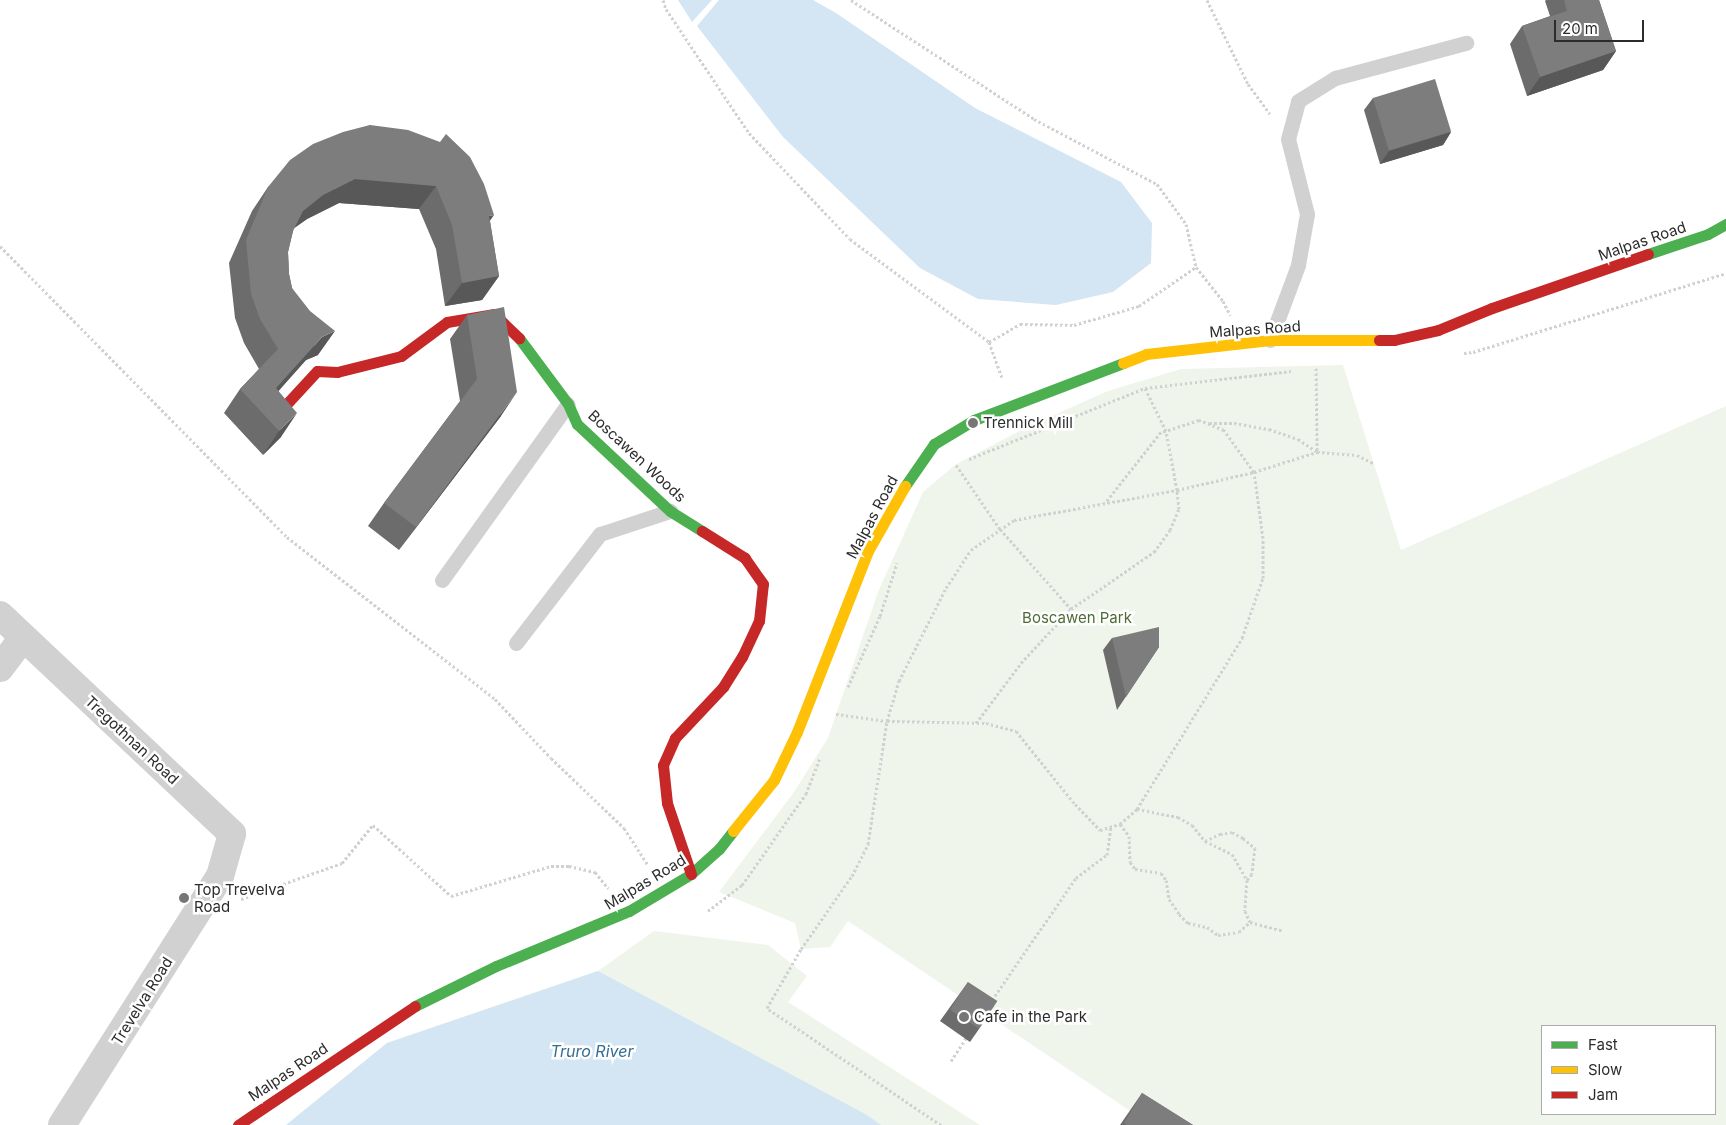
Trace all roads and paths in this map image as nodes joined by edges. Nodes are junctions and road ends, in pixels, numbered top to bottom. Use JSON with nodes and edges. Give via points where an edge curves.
{"nodes":[{"id":1,"x":663,"y":0,"type":"edge"},
{"id":2,"x":852,"y":0,"type":"edge"},
{"id":3,"x":1207,"y":0,"type":"edge"},
{"id":4,"x":1466,"y":42,"type":"dead end"},
{"id":5,"x":1288,"y":139,"type":"junction"},
{"id":6,"x":1726,"y":224,"type":"edge"},
{"id":7,"x":0,"y":246,"type":"edge"},
{"id":8,"x":1196,"y":267,"type":"junction"},
{"id":9,"x":1270,"y":340,"type":"junction"},
{"id":10,"x":989,"y":342,"type":"junction"},
{"id":11,"x":1245,"y":343,"type":"junction"},
{"id":12,"x":1316,"y":368,"type":"dead end"},
{"id":13,"x":1145,"y":388,"type":"dead end"},
{"id":14,"x":568,"y":404,"type":"junction"},
{"id":15,"x":1013,"y":404,"type":"junction"},
{"id":16,"x":281,"y":410,"type":"edge"},
{"id":17,"x":1206,"y":423,"type":"junction"},
{"id":18,"x":1166,"y":431,"type":"junction"},
{"id":19,"x":1317,"y":452,"type":"junction"},
{"id":20,"x":1373,"y":463,"type":"dead end"},
{"id":21,"x":955,"y":465,"type":"dead end"},
{"id":22,"x":1254,"y":472,"type":"junction"},
{"id":23,"x":1177,"y":490,"type":"junction"},
{"id":24,"x":1105,"y":504,"type":"junction"},
{"id":25,"x":670,"y":511,"type":"junction"},
{"id":26,"x":1000,"y":529,"type":"junction"},
{"id":27,"x":442,"y":580,"type":"dead end"},
{"id":28,"x":1071,"y":609,"type":"junction"},
{"id":29,"x":0,"y":615,"type":"edge"},
{"id":30,"x":23,"y":638,"type":"junction"},
{"id":31,"x":516,"y":643,"type":"dead end"},
{"id":32,"x":0,"y":668,"type":"edge"},
{"id":33,"x":836,"y":714,"type":"dead end"},
{"id":34,"x":887,"y":721,"type":"junction"},
{"id":35,"x":976,"y":723,"type":"junction"},
{"id":36,"x":1137,"y":809,"type":"junction"},
{"id":37,"x":1120,"y":824,"type":"junction"},
{"id":38,"x":1111,"y":827,"type":"junction"},
{"id":39,"x":1204,"y":841,"type":"junction"},
{"id":40,"x":691,"y":874,"type":"junction"},
{"id":41,"x":1247,"y":880,"type":"junction"},
{"id":42,"x":216,"y":882,"type":"junction"},
{"id":43,"x":664,"y":891,"type":"junction"},
{"id":44,"x":629,"y":911,"type":"junction"},
{"id":45,"x":1250,"y":922,"type":"junction"},
{"id":46,"x":1283,"y":931,"type":"dead end"},
{"id":47,"x":989,"y":1005,"type":"edge"},
{"id":48,"x":972,"y":1029,"type":"edge"},
{"id":49,"x":950,"y":1061,"type":"dead end"},
{"id":50,"x":62,"y":1125,"type":"edge"},
{"id":51,"x":238,"y":1125,"type":"edge"},
{"id":52,"x":941,"y":1125,"type":"edge"}],
"edges":[{"from":1,"to":10,"type":"path","via":[[749,133],[850,239]]},
{"from":2,"to":8,"type":"path","via":[[1034,119],[1157,184],[1186,224]]},
{"from":3,"to":5,"type":"path","via":[[1248,84]]},
{"from":4,"to":5,"type":"lane","via":[[1335,78],[1298,102]]},
{"from":5,"to":9,"type":"lane","via":[[1307,214],[1298,265]]},
{"from":6,"to":9,"type":"street","name":"Malpas Road","via":[[1708,234],[1492,308],[1438,330],[1394,340]]},
{"from":7,"to":43,"type":"path","via":[[287,537],[495,699],[624,828]]},
{"from":8,"to":10,"type":"path","via":[[1138,306],[1074,325],[1020,324]]},
{"from":8,"to":11,"type":"path","via":[[1223,301]]},
{"from":9,"to":11,"type":"street","name":"Malpas Road"},
{"from":10,"to":15,"type":"path"},
{"from":11,"to":15,"type":"street","name":"Malpas Road","via":[[1146,354]]},
{"from":12,"to":19,"type":"path"},
{"from":13,"to":18,"type":"path"},
{"from":14,"to":16,"type":"street","name":"Boscawen Woods","via":[[513,330],[494,314],[447,322],[401,356],[337,372],[317,370]]},
{"from":14,"to":25,"type":"street","name":"Boscawen Woods","via":[[577,424]]},
{"from":14,"to":27,"type":"lane"},
{"from":15,"to":40,"type":"street","name":"Malpas Road","via":[[974,420],[934,444],[896,497],[868,550],[797,732],[774,780],[719,849]]},
{"from":17,"to":18,"type":"path","via":[[1199,420]]},
{"from":17,"to":19,"type":"path","via":[[1234,423],[1269,429],[1298,439]]},
{"from":17,"to":22,"type":"path","via":[[1224,430]]},
{"from":18,"to":23,"type":"path"},
{"from":18,"to":24,"type":"path","via":[[1161,432]]},
{"from":19,"to":20,"type":"path","via":[[1357,455]]},
{"from":19,"to":22,"type":"path"},
{"from":21,"to":26,"type":"path"},
{"from":22,"to":23,"type":"path"},
{"from":22,"to":36,"type":"path","via":[[1263,538],[1260,587],[1242,638]]},
{"from":23,"to":24,"type":"path"},
{"from":23,"to":28,"type":"path","via":[[1179,509],[1170,530],[1154,552]]},
{"from":24,"to":26,"type":"path","via":[[1014,520]]},
{"from":25,"to":31,"type":"lane","via":[[600,534]]},
{"from":25,"to":40,"type":"street","name":"Boscawen Woods","via":[[745,558],[763,584],[760,621],[742,657],[722,687],[675,738],[663,765],[667,803]]},
{"from":26,"to":28,"type":"path"},
{"from":26,"to":34,"type":"path","via":[[971,550],[946,588],[899,681]]},
{"from":28,"to":35,"type":"path","via":[[1021,662]]},
{"from":29,"to":30,"type":"street","name":"Tregothnan Road"},
{"from":30,"to":32,"type":"street"},
{"from":30,"to":42,"type":"street","name":"Tregothnan Road","via":[[232,834]]},
{"from":33,"to":34,"type":"path"},
{"from":34,"to":35,"type":"path"},
{"from":34,"to":52,"type":"path","via":[[868,844],[852,876],[801,949],[767,1008]]},
{"from":35,"to":38,"type":"path","via":[[1016,731],[1100,830]]},
{"from":36,"to":37,"type":"path"},
{"from":36,"to":39,"type":"path","via":[[1178,817],[1192,825]]},
{"from":37,"to":38,"type":"path"},
{"from":37,"to":45,"type":"path","via":[[1129,836],[1130,862],[1135,869],[1161,873],[1166,880],[1169,899],[1188,923],[1207,928],[1218,936],[1239,932]]},
{"from":38,"to":47,"type":"path","via":[[1107,855],[1076,878]]},
{"from":39,"to":41,"type":"path","via":[[1232,854]]},
{"from":39,"to":41,"type":"path","via":[[1232,832],[1255,848],[1252,874]]},
{"from":40,"to":43,"type":"street","name":"Malpas Road"},
{"from":41,"to":45,"type":"path","via":[[1245,911]]},
{"from":42,"to":44,"type":"path","via":[[239,900],[342,863],[373,825],[451,896],[551,866],[569,866],[594,872]]},
{"from":42,"to":50,"type":"street","name":"Trevelva Road"},
{"from":43,"to":44,"type":"street","name":"Malpas Road"},
{"from":44,"to":51,"type":"street","name":"Malpas Road","via":[[496,966],[420,1002]]},
{"from":45,"to":46,"type":"path"},
{"from":48,"to":49,"type":"path"}]}
